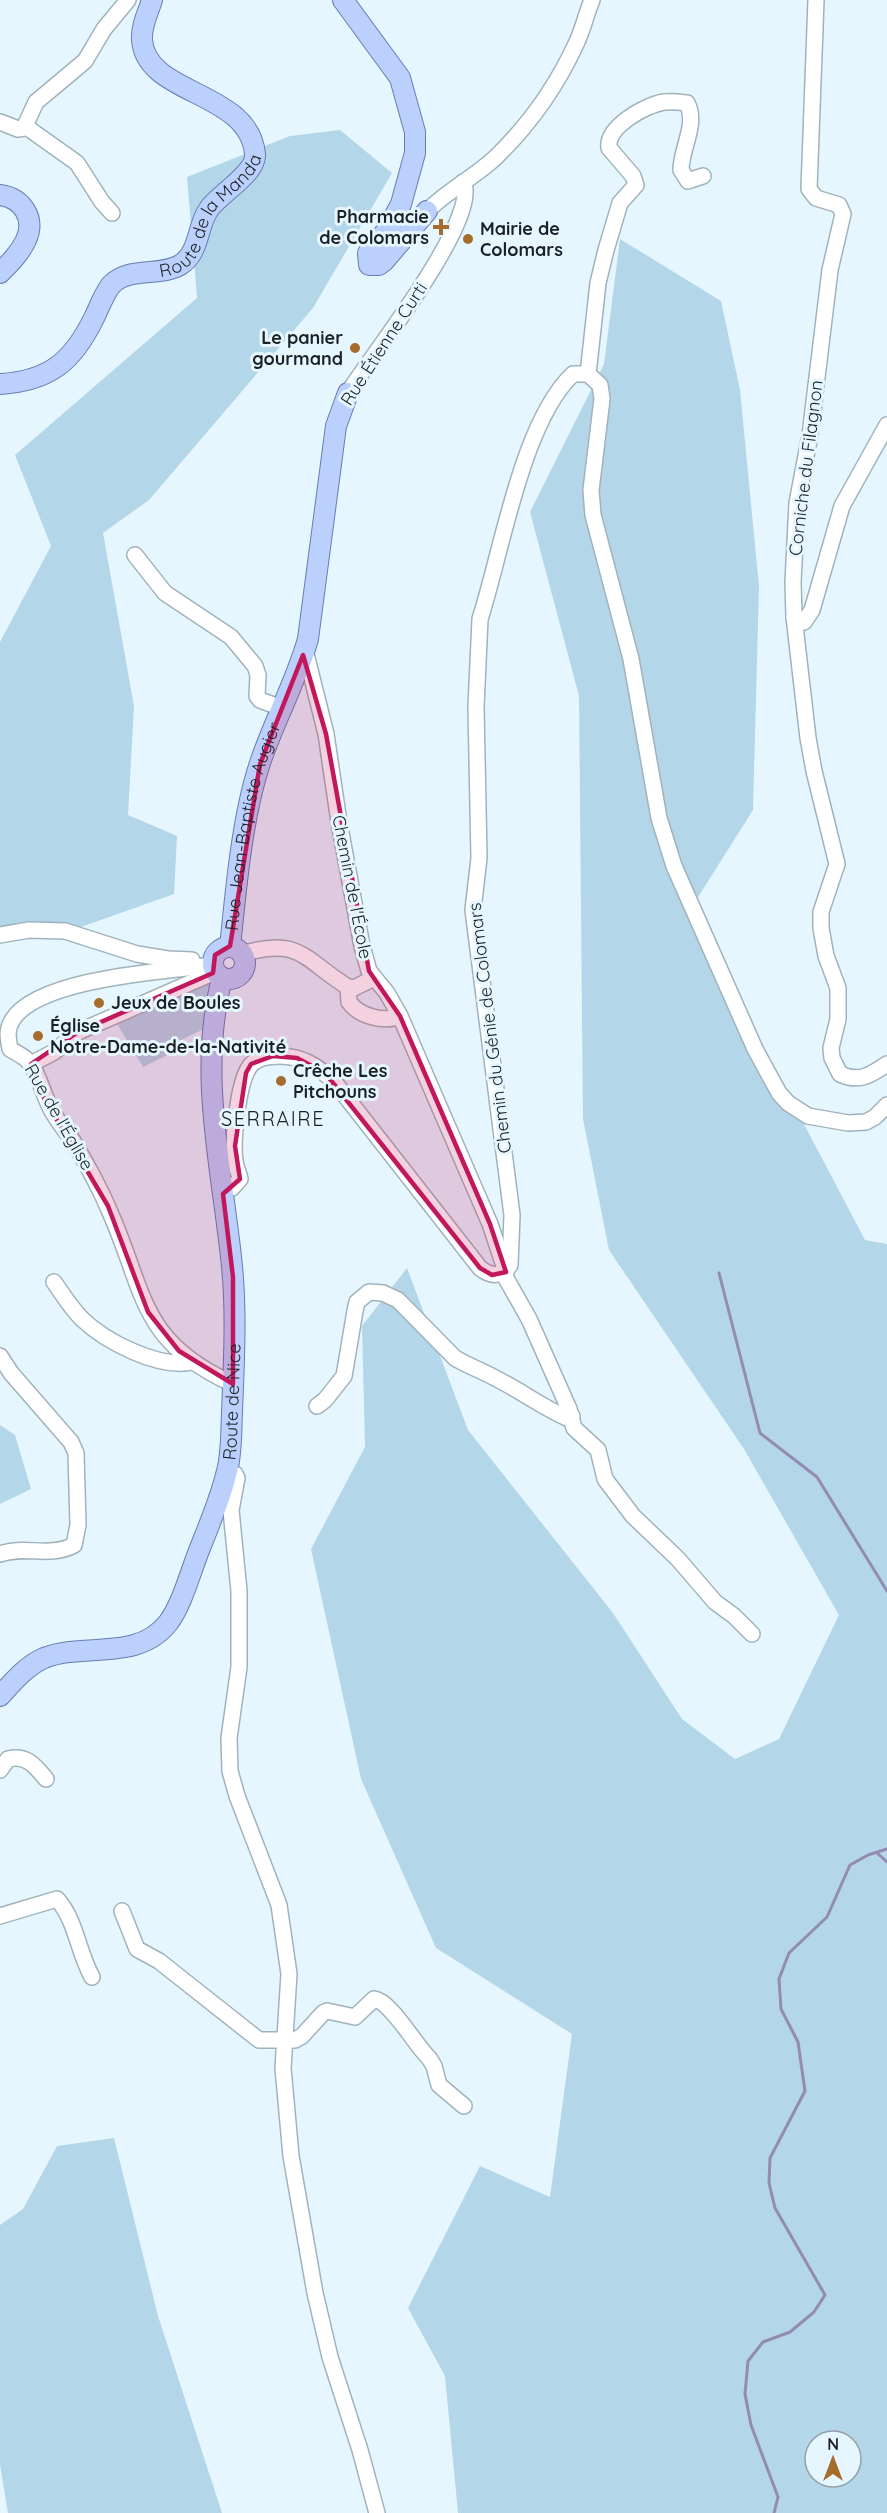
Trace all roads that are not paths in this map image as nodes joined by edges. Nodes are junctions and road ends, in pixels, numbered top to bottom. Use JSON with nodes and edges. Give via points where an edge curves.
{"nodes":[{"id":1,"x":128,"y":0,"type":"edge"},
{"id":2,"x":152,"y":0,"type":"edge"},
{"id":3,"x":343,"y":0,"type":"edge"},
{"id":4,"x":592,"y":0,"type":"edge"},
{"id":5,"x":816,"y":0,"type":"edge"},
{"id":6,"x":0,"y":122,"type":"edge"},
{"id":7,"x":25,"y":126,"type":"junction"},
{"id":8,"x":703,"y":176,"type":"dead end"},
{"id":9,"x":463,"y":182,"type":"junction"},
{"id":10,"x":0,"y":195,"type":"edge"},
{"id":11,"x":427,"y":211,"type":"joint"},
{"id":12,"x":112,"y":213,"type":"dead end"},
{"id":13,"x":0,"y":273,"type":"edge"},
{"id":14,"x":588,"y":374,"type":"junction"},
{"id":15,"x":0,"y":384,"type":"edge"},
{"id":16,"x":348,"y":393,"type":"joint"},
{"id":17,"x":887,"y":424,"type":"edge"},
{"id":18,"x":135,"y":555,"type":"dead end"},
{"id":19,"x":794,"y":618,"type":"junction"},
{"id":20,"x":303,"y":655,"type":"junction"},
{"id":21,"x":284,"y":709,"type":"junction"},
{"id":22,"x":0,"y":935,"type":"edge"},
{"id":23,"x":236,"y":951,"type":"junction"},
{"id":24,"x":216,"y":968,"type":"junction"},
{"id":25,"x":374,"y":978,"type":"junction"},
{"id":26,"x":348,"y":987,"type":"junction"},
{"id":27,"x":400,"y":1016,"type":"junction"},
{"id":28,"x":10,"y":1024,"type":"junction"},
{"id":29,"x":0,"y":1039,"type":"edge"},
{"id":30,"x":30,"y":1064,"type":"junction"},
{"id":31,"x":887,"y":1064,"type":"edge"},
{"id":32,"x":887,"y":1104,"type":"edge"},
{"id":33,"x":222,"y":1189,"type":"junction"},
{"id":34,"x":504,"y":1273,"type":"junction"},
{"id":35,"x":54,"y":1282,"type":"dead end"},
{"id":36,"x":0,"y":1356,"type":"edge"},
{"id":37,"x":192,"y":1362,"type":"junction"},
{"id":38,"x":233,"y":1384,"type":"junction"},
{"id":39,"x":317,"y":1406,"type":"dead end"},
{"id":40,"x":572,"y":1416,"type":"junction"},
{"id":41,"x":228,"y":1470,"type":"junction"},
{"id":42,"x":0,"y":1554,"type":"edge"},
{"id":43,"x":752,"y":1634,"type":"dead end"},
{"id":44,"x":0,"y":1696,"type":"edge"},
{"id":45,"x":0,"y":1770,"type":"edge"},
{"id":46,"x":46,"y":1779,"type":"dead end"},
{"id":47,"x":122,"y":1911,"type":"dead end"},
{"id":48,"x":0,"y":1916,"type":"edge"},
{"id":49,"x":92,"y":1977,"type":"dead end"},
{"id":50,"x":284,"y":2040,"type":"junction"},
{"id":51,"x":464,"y":2106,"type":"dead end"},
{"id":52,"x":377,"y":2513,"type":"edge"}],
"edges":[{"from":1,"to":7,"type":"street","via":[[85,61],[36,102]]},
{"from":2,"to":15,"type":"main road","name":"Route de la Manda","via":[[142,32],[147,57],[160,71],[228,110],[249,136],[256,156],[252,165],[210,207],[190,255],[181,264],[120,279],[111,286],[65,362],[41,377]]},
{"from":3,"to":11,"type":"main road","via":[[400,78],[415,132],[415,153],[407,185],[387,230],[368,253],[369,265],[384,261]]},
{"from":4,"to":9,"type":"street","via":[[566,66],[531,117],[495,157]]},
{"from":5,"to":19,"type":"street","name":"Corniche du Filagnon","via":[[809,189],[816,198],[839,205],[843,214],[830,270],[810,435],[797,503]]},
{"from":6,"to":7,"type":"street","via":[[18,129]]},
{"from":7,"to":12,"type":"street","via":[[77,163]]},
{"from":8,"to":14,"type":"street","via":[[688,181],[681,170],[691,120],[687,104],[648,107],[631,116],[610,139],[609,148],[636,185],[620,203],[608,240],[598,283]]},
{"from":9,"to":11,"type":"street"},
{"from":9,"to":16,"type":"street","name":"Rue Étienne Curti","via":[[461,207],[440,259]]},
{"from":10,"to":13,"type":"main road","via":[[22,204],[29,221],[28,238]]},
{"from":14,"to":32,"type":"street","via":[[600,385],[602,399],[591,490],[593,514],[632,659],[659,818],[674,866],[755,1049],[779,1093],[807,1116],[848,1123],[875,1118]]},
{"from":14,"to":34,"type":"street","name":"Chemin du Génie de Colomars","via":[[573,374],[559,387],[530,446],[478,633],[480,841],[473,910],[512,1215],[512,1258]]},
{"from":16,"to":20,"type":"main road","name":"Rue Étienne Curti","via":[[336,426]]},
{"from":17,"to":19,"type":"street","via":[[842,506],[812,610],[804,622]]},
{"from":18,"to":21,"type":"street","name":"Rue Jean-Baptiste Augier","via":[[165,593],[231,637],[255,666],[257,696]]},
{"from":19,"to":31,"type":"street","name":"Corniche du Filagnon","via":[[814,771],[837,864],[821,912],[822,941],[838,988],[832,1058],[840,1074],[857,1079],[868,1077]]},
{"from":20,"to":21,"type":"main road","name":"Rue Jean-Baptiste Augier"},
{"from":20,"to":25,"type":"street","name":"Chemin de l'École","via":[[314,682],[326,734],[362,946]]},
{"from":21,"to":23,"type":"main road","name":"Rue Jean-Baptiste Augier","via":[[255,782],[243,840]]},
{"from":22,"to":24,"type":"street","via":[[29,930],[65,931],[148,957]]},
{"from":23,"to":24,"type":"main road","via":[[218,951]]},
{"from":23,"to":24,"type":"main road","via":[[245,964],[235,978]]},
{"from":23,"to":26,"type":"street","via":[[297,952]]},
{"from":24,"to":28,"type":"street","via":[[123,976],[81,984],[28,1005]]},
{"from":24,"to":30,"type":"street","via":[[78,1032],[54,1052]]},
{"from":24,"to":33,"type":"main road","name":"Route de Nice","via":[[210,1070]]},
{"from":25,"to":26,"type":"street"},
{"from":25,"to":27,"type":"street","name":"Chemin de l'École"},
{"from":26,"to":27,"type":"street","via":[[349,1002],[358,1010],[380,1019]]},
{"from":27,"to":34,"type":"street","name":"Chemin de l'École","via":[[490,1224]]},
{"from":28,"to":29,"type":"street"},
{"from":28,"to":30,"type":"street","name":"Rue de l'Église","via":[[10,1049]]},
{"from":30,"to":37,"type":"street","name":"Rue de l'Église","via":[[44,1098],[81,1154],[108,1206],[148,1312],[158,1328]]},
{"from":33,"to":34,"type":"street","via":[[232,1188],[240,1179],[235,1146],[242,1085],[251,1064],[273,1056],[297,1058],[314,1065],[336,1084],[480,1268],[492,1275]]},
{"from":33,"to":38,"type":"main road","name":"Route de Nice","via":[[233,1277]]},
{"from":34,"to":40,"type":"street","name":"Chemin de l'École","via":[[529,1318]]},
{"from":35,"to":37,"type":"street","via":[[83,1320],[114,1341],[165,1362]]},
{"from":36,"to":42,"type":"street","via":[[71,1442],[77,1465],[78,1525],[74,1545],[68,1549]]},
{"from":37,"to":38,"type":"street","name":"Rue de l'Église"},
{"from":38,"to":41,"type":"main road","name":"Route de Nice"},
{"from":39,"to":40,"type":"street","via":[[344,1376],[357,1302],[369,1292],[398,1300],[455,1358],[553,1412]]},
{"from":40,"to":43,"type":"street","name":"Chemin de l'École","via":[[574,1428],[598,1450],[605,1479],[633,1516],[656,1535],[715,1602]]},
{"from":41,"to":44,"type":"main road","name":"Route de Nice","via":[[189,1576],[163,1628],[131,1646],[63,1653],[43,1659],[26,1669]]},
{"from":41,"to":50,"type":"street","via":[[237,1478],[231,1520],[239,1591],[239,1657],[229,1738],[230,1771],[279,1905],[289,1974]]},
{"from":45,"to":46,"type":"street","via":[[8,1759],[24,1759]]},
{"from":47,"to":50,"type":"street","via":[[137,1949],[159,1961],[251,2036],[259,2040]]},
{"from":48,"to":49,"type":"street","via":[[57,1899],[63,1905]]},
{"from":50,"to":51,"type":"street","via":[[303,2036],[323,2013],[355,2017],[374,1999],[379,2000],[389,2007],[429,2058],[439,2085]]},
{"from":50,"to":52,"type":"street","via":[[291,2156],[315,2292],[330,2357]]}]}
